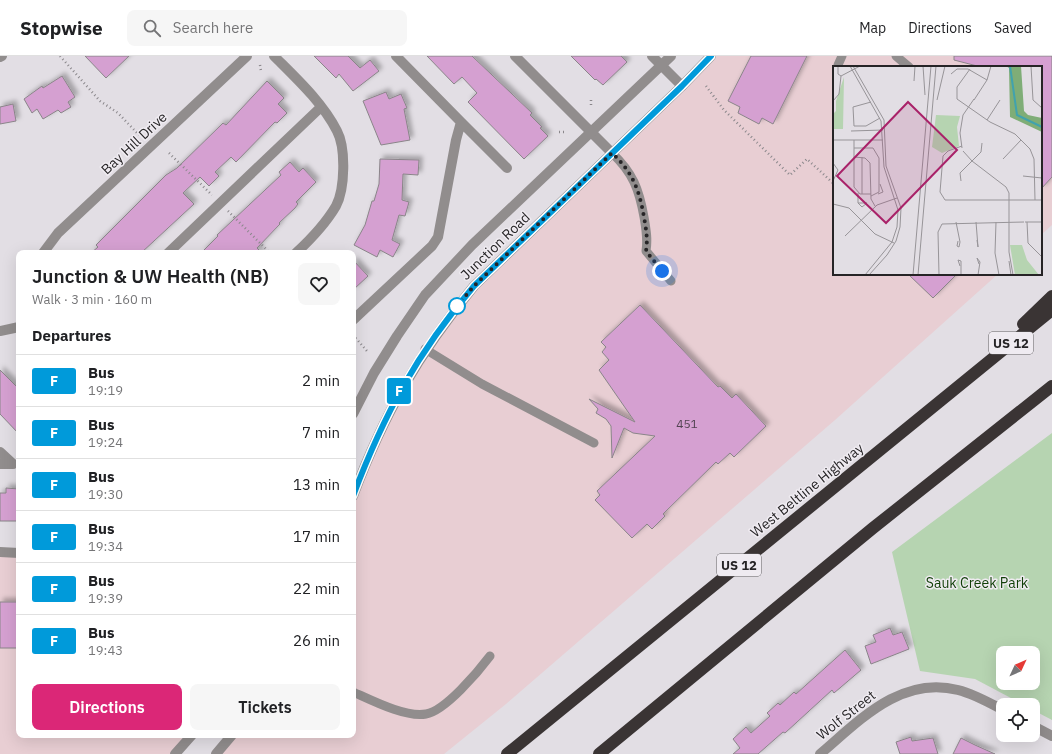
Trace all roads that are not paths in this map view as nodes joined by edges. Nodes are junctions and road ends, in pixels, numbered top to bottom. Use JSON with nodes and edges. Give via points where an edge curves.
{"nodes":[{"id":1,"x":247,"y":56,"type":"edge"},
{"id":2,"x":274,"y":56,"type":"edge"},
{"id":3,"x":396,"y":56,"type":"edge"},
{"id":4,"x":515,"y":56,"type":"edge"},
{"id":5,"x":652,"y":56,"type":"edge"},
{"id":6,"x":671,"y":56,"type":"edge"},
{"id":7,"x":711,"y":56,"type":"edge"},
{"id":8,"x":896,"y":56,"type":"edge"},
{"id":9,"x":661,"y":65,"type":"junction"},
{"id":10,"x":908,"y":66,"type":"edge"},
{"id":11,"x":682,"y":86,"type":"junction"},
{"id":12,"x":321,"y":107,"type":"junction"},
{"id":13,"x":461,"y":122,"type":"junction"},
{"id":14,"x":590,"y":131,"type":"junction"},
{"id":15,"x":612,"y":153,"type":"junction"},
{"id":16,"x":508,"y":168,"type":"dead end"},
{"id":17,"x":45,"y":250,"type":"edge"},
{"id":18,"x":171,"y":250,"type":"edge"},
{"id":19,"x":299,"y":250,"type":"edge"},
{"id":20,"x":671,"y":281,"type":"dead end"},
{"id":21,"x":1052,"y":296,"type":"edge"},
{"id":22,"x":1052,"y":310,"type":"edge"},
{"id":23,"x":356,"y":317,"type":"edge"},
{"id":24,"x":16,"y":328,"type":"edge"},
{"id":25,"x":0,"y":332,"type":"edge"},
{"id":26,"x":425,"y":349,"type":"junction"},
{"id":27,"x":970,"y":375,"type":"junction"},
{"id":28,"x":1052,"y":386,"type":"edge"},
{"id":29,"x":1052,"y":391,"type":"edge"},
{"id":30,"x":356,"y":408,"type":"edge"},
{"id":31,"x":1015,"y":415,"type":"junction"},
{"id":32,"x":594,"y":443,"type":"dead end"},
{"id":33,"x":0,"y":452,"type":"edge"},
{"id":34,"x":0,"y":464,"type":"edge"},
{"id":35,"x":356,"y":488,"type":"edge"},
{"id":36,"x":0,"y":552,"type":"edge"},
{"id":37,"x":16,"y":553,"type":"edge"},
{"id":38,"x":490,"y":656,"type":"dead end"},
{"id":39,"x":356,"y":693,"type":"edge"},
{"id":40,"x":996,"y":706,"type":"edge"},
{"id":41,"x":1040,"y":730,"type":"edge"},
{"id":42,"x":1052,"y":736,"type":"edge"},
{"id":43,"x":189,"y":738,"type":"edge"},
{"id":44,"x":229,"y":738,"type":"edge"},
{"id":45,"x":175,"y":754,"type":"edge"},
{"id":46,"x":216,"y":754,"type":"edge"},
{"id":47,"x":507,"y":754,"type":"edge"},
{"id":48,"x":599,"y":754,"type":"edge"},
{"id":49,"x":820,"y":754,"type":"edge"}],
"edges":[{"from":1,"to":17,"type":"street","name":"Bay Hill Drive","via":[[58,233]]},
{"from":2,"to":12,"type":"street"},
{"from":3,"to":13,"type":"street"},
{"from":4,"to":14,"type":"street"},
{"from":5,"to":9,"type":"street"},
{"from":6,"to":9,"type":"street","name":"Junction Road"},
{"from":7,"to":11,"type":"street","name":"Junction Road"},
{"from":8,"to":10,"type":"lane"},
{"from":9,"to":11,"type":"street"},
{"from":9,"to":14,"type":"street","name":"Junction Road"},
{"from":11,"to":15,"type":"street","name":"Junction Road"},
{"from":12,"to":18,"type":"street"},
{"from":12,"to":19,"type":"street","via":[[338,132],[343,157],[342,182],[337,204]]},
{"from":13,"to":16,"type":"street"},
{"from":13,"to":23,"type":"street","via":[[438,237],[432,246]]},
{"from":14,"to":15,"type":"street"},
{"from":14,"to":30,"type":"street","name":"Junction Road","via":[[472,245],[425,295],[374,373]]},
{"from":15,"to":20,"type":"lane","via":[[633,177],[639,193],[648,239],[646,251]]},
{"from":15,"to":26,"type":"street","name":"Junction Road","via":[[474,286]]},
{"from":21,"to":27,"type":"highway"},
{"from":22,"to":27,"type":"highway","name":"West Beltline Highway","number":"US 12"},
{"from":24,"to":25,"type":"street"},
{"from":26,"to":32,"type":"lane","via":[[482,384]]},
{"from":26,"to":35,"type":"street","name":"Junction Road","via":[[400,389],[376,438]]},
{"from":27,"to":47,"type":"highway","name":"West Beltline Highway","number":"US 12"},
{"from":28,"to":31,"type":"highway"},
{"from":29,"to":31,"type":"highway"},
{"from":31,"to":48,"type":"highway"},
{"from":33,"to":34,"type":"street","via":[[13,464]]},
{"from":36,"to":37,"type":"street"},
{"from":38,"to":39,"type":"lane","via":[[438,710],[424,715],[385,706]]},
{"from":40,"to":49,"type":"street","name":"Wolf Street","via":[[957,690],[914,690],[880,704]]},
{"from":41,"to":42,"type":"street"},
{"from":43,"to":45,"type":"street"},
{"from":44,"to":46,"type":"street"}]}
